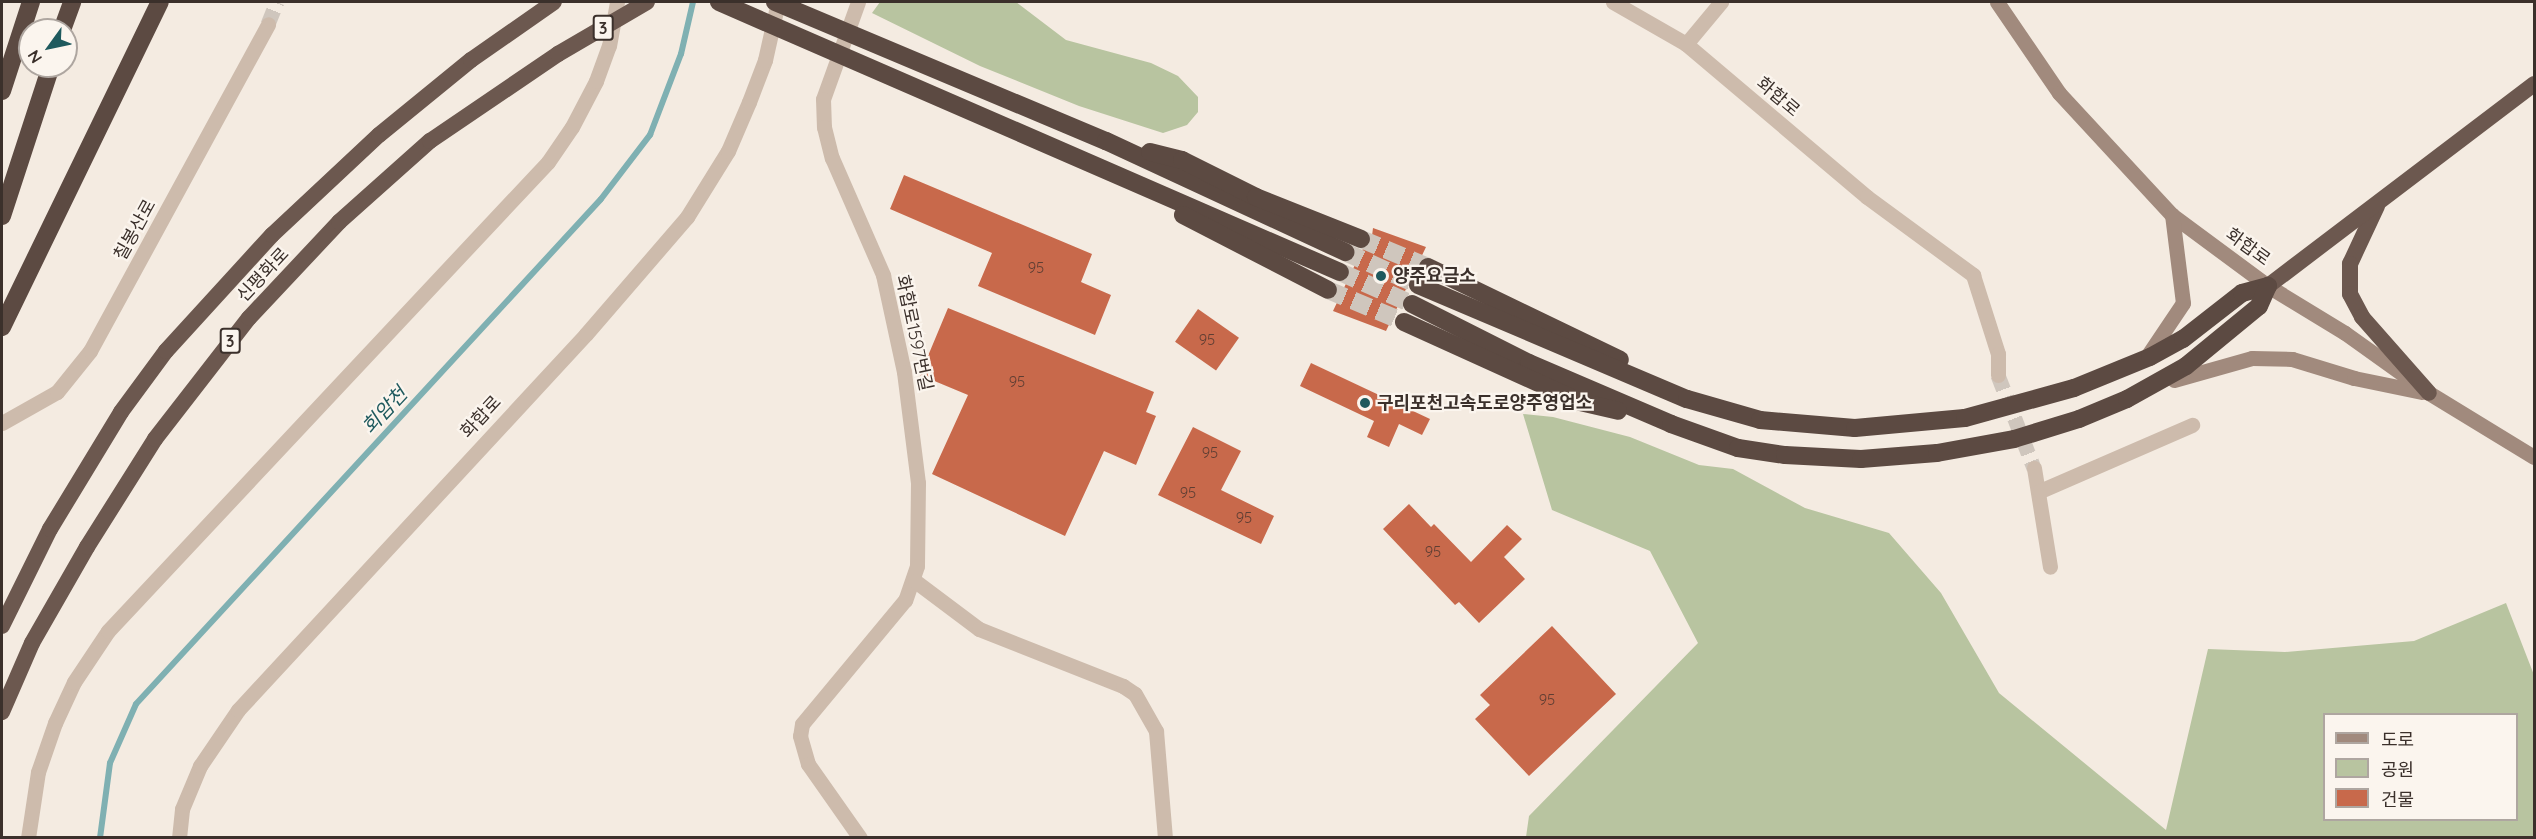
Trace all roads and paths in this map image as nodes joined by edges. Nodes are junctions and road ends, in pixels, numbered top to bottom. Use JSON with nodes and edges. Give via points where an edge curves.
{"nodes":[{"id":1,"x":31,"y":2,"type":"edge"},
{"id":2,"x":72,"y":2,"type":"edge"},
{"id":3,"x":160,"y":2,"type":"edge"},
{"id":4,"x":555,"y":2,"type":"edge"},
{"id":5,"x":617,"y":2,"type":"edge"},
{"id":6,"x":647,"y":2,"type":"edge"},
{"id":7,"x":719,"y":2,"type":"edge"},
{"id":8,"x":777,"y":2,"type":"edge"},
{"id":9,"x":858,"y":2,"type":"edge"},
{"id":10,"x":1613,"y":2,"type":"edge"},
{"id":11,"x":1721,"y":2,"type":"edge"},
{"id":12,"x":1997,"y":2,"type":"edge"},
{"id":13,"x":67,"y":18,"type":"edge"},
{"id":14,"x":268,"y":24,"type":"tunnel mouth"},
{"id":15,"x":1686,"y":44,"type":"junction"},
{"id":16,"x":47,"y":78,"type":"edge"},
{"id":17,"x":2535,"y":84,"type":"edge"},
{"id":18,"x":2,"y":91,"type":"edge"},
{"id":19,"x":1106,"y":141,"type":"junction"},
{"id":20,"x":1046,"y":143,"type":"junction"},
{"id":21,"x":2377,"y":206,"type":"junction"},
{"id":22,"x":2172,"y":215,"type":"junction"},
{"id":23,"x":2,"y":216,"type":"edge"},
{"id":24,"x":1362,"y":239,"type":"tunnel mouth"},
{"id":25,"x":1345,"y":252,"type":"tunnel mouth"},
{"id":26,"x":1428,"y":267,"type":"tunnel mouth"},
{"id":27,"x":1340,"y":272,"type":"tunnel mouth"},
{"id":28,"x":1418,"y":285,"type":"tunnel mouth"},
{"id":29,"x":2268,"y":286,"type":"junction"},
{"id":30,"x":1328,"y":290,"type":"tunnel mouth"},
{"id":31,"x":1412,"y":304,"type":"tunnel mouth"},
{"id":32,"x":1404,"y":322,"type":"tunnel mouth"},
{"id":33,"x":2,"y":327,"type":"edge"},
{"id":34,"x":2144,"y":360,"type":"junction"},
{"id":35,"x":1998,"y":375,"type":"tunnel mouth"},
{"id":36,"x":2429,"y":393,"type":"junction"},
{"id":37,"x":2127,"y":399,"type":"junction"},
{"id":38,"x":1707,"y":405,"type":"junction"},
{"id":39,"x":2,"y":423,"type":"edge"},
{"id":40,"x":1671,"y":424,"type":"junction"},
{"id":41,"x":2192,"y":425,"type":"dead end"},
{"id":42,"x":2535,"y":458,"type":"edge"},
{"id":43,"x":2034,"y":468,"type":"tunnel mouth"},
{"id":44,"x":2040,"y":491,"type":"junction"},
{"id":45,"x":2050,"y":567,"type":"dead end"},
{"id":46,"x":915,"y":581,"type":"junction"},
{"id":47,"x":2,"y":626,"type":"edge"},
{"id":48,"x":2,"y":712,"type":"edge"},
{"id":49,"x":28,"y":837,"type":"edge"},
{"id":50,"x":179,"y":837,"type":"edge"},
{"id":51,"x":860,"y":837,"type":"edge"},
{"id":52,"x":1164,"y":837,"type":"edge"}],
"edges":[{"from":1,"to":18,"type":"highway"},
{"from":2,"to":13,"type":"highway"},
{"from":3,"to":33,"type":"highway"},
{"from":4,"to":47,"type":"highway","name":"신평화로","number":"3","via":[[471,60],[379,135],[272,235],[166,351],[121,412],[56,519]]},
{"from":5,"to":49,"type":"street","via":[[609,46],[596,81],[573,127],[548,162],[108,631],[74,682],[55,723],[38,772]]},
{"from":6,"to":48,"type":"highway","name":"신평화로","number":"3","via":[[558,54],[430,141],[339,222],[249,318],[155,439],[111,507],[32,643]]},
{"from":7,"to":20,"type":"highway"},
{"from":8,"to":19,"type":"highway"},
{"from":8,"to":50,"type":"street","name":"화합로","via":[[765,60],[749,102],[728,151],[687,217],[585,334],[238,710],[200,766],[182,809]]},
{"from":9,"to":46,"type":"street","name":"화합로1597번길","via":[[823,99],[825,127],[832,158],[883,275],[904,372],[918,483]]},
{"from":10,"to":15,"type":"street","name":"화합로"},
{"from":11,"to":15,"type":"street"},
{"from":12,"to":22,"type":"main road","name":"화합로","via":[[2059,93]]},
{"from":14,"to":39,"type":"street","name":"칠봉산로","via":[[90,351],[57,392]]},
{"from":15,"to":35,"type":"street","name":"화합로","via":[[1867,197],[1973,275],[1998,354]]},
{"from":16,"to":23,"type":"highway"},
{"from":17,"to":21,"type":"highway"},
{"from":19,"to":24,"type":"highway","via":[[1182,160],[1256,196]]},
{"from":19,"to":25,"type":"highway"},
{"from":20,"to":27,"type":"highway"},
{"from":20,"to":30,"type":"highway"},
{"from":21,"to":29,"type":"highway"},
{"from":21,"to":36,"type":"highway","via":[[2350,264],[2350,294],[2362,317]]},
{"from":22,"to":29,"type":"main road","name":"화합로"},
{"from":22,"to":34,"type":"main road","via":[[2183,303]]},
{"from":26,"to":38,"type":"highway","via":[[1573,335]]},
{"from":28,"to":38,"type":"highway"},
{"from":29,"to":34,"type":"highway","via":[[2242,293],[2183,339]]},
{"from":29,"to":36,"type":"main road","name":"화합로","via":[[2345,333]]},
{"from":29,"to":37,"type":"highway","via":[[2259,306],[2186,366]]},
{"from":31,"to":40,"type":"highway","via":[[1529,363]]},
{"from":32,"to":40,"type":"highway","via":[[1580,402]]},
{"from":34,"to":38,"type":"highway","via":[[2074,388],[1965,418],[1909,426],[1856,428],[1760,420]]},
{"from":36,"to":37,"type":"main road","via":[[2354,378],[2292,359],[2252,358],[2187,374]]},
{"from":36,"to":42,"type":"main road","name":"화합로"},
{"from":37,"to":40,"type":"highway","via":[[2055,429],[1937,453],[1875,458],[1818,458],[1738,448]]},
{"from":41,"to":44,"type":"street"},
{"from":43,"to":44,"type":"street"},
{"from":44,"to":45,"type":"street"},
{"from":46,"to":51,"type":"street","name":"화합로1597번길","via":[[905,600],[802,724],[800,736],[808,764]]},
{"from":46,"to":52,"type":"street","via":[[979,629],[1135,694],[1156,730]]}]}
